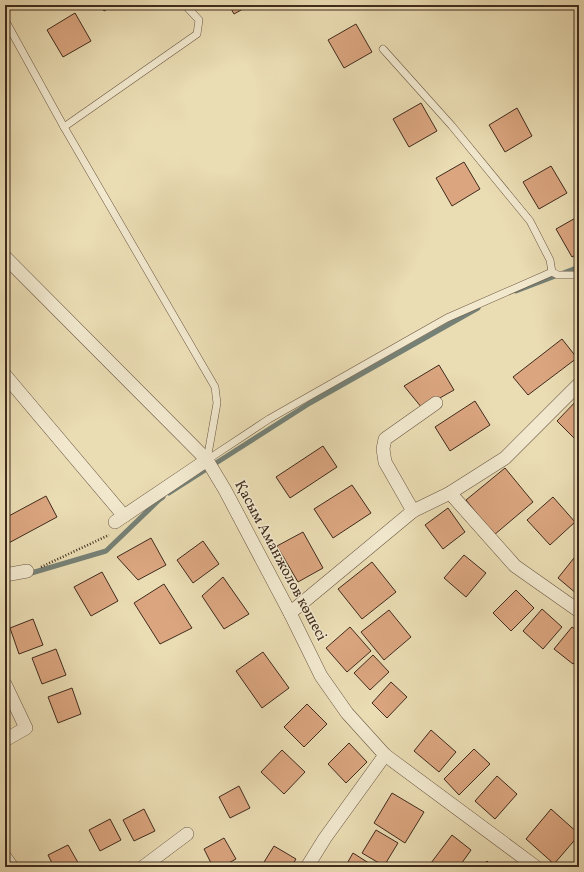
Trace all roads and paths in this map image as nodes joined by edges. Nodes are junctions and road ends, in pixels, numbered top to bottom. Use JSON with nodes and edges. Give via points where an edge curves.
{"nodes":[{"id":1,"x":185,"y":5,"type":"edge"},
{"id":2,"x":5,"y":20,"type":"edge"},
{"id":3,"x":383,"y":49,"type":"dead end"},
{"id":4,"x":64,"y":127,"type":"junction"},
{"id":5,"x":5,"y":257,"type":"edge"},
{"id":6,"x":552,"y":272,"type":"junction"},
{"id":7,"x":579,"y":275,"type":"edge"},
{"id":8,"x":5,"y":375,"type":"edge"},
{"id":9,"x":579,"y":384,"type":"edge"},
{"id":10,"x":436,"y":403,"type":"dead end"},
{"id":11,"x":209,"y":462,"type":"junction"},
{"id":12,"x":450,"y":493,"type":"junction"},
{"id":13,"x":413,"y":511,"type":"junction"},
{"id":14,"x":119,"y":519,"type":"junction"},
{"id":15,"x":27,"y":571,"type":"joint"},
{"id":16,"x":5,"y":575,"type":"edge"},
{"id":17,"x":579,"y":611,"type":"edge"},
{"id":18,"x":290,"y":613,"type":"junction"},
{"id":19,"x":5,"y":684,"type":"edge"},
{"id":20,"x":5,"y":740,"type":"edge"},
{"id":21,"x":385,"y":755,"type":"junction"},
{"id":22,"x":187,"y":834,"type":"dead end"},
{"id":23,"x":5,"y":857,"type":"edge"},
{"id":24,"x":12,"y":867,"type":"edge"},
{"id":25,"x":143,"y":867,"type":"edge"},
{"id":26,"x":307,"y":867,"type":"edge"},
{"id":27,"x":536,"y":867,"type":"edge"}],
"edges":[{"from":1,"to":4,"type":"lane","via":[[199,20],[197,34]]},
{"from":2,"to":4,"type":"lane"},
{"from":3,"to":6,"type":"lane","via":[[452,126],[530,221],[550,260]]},
{"from":4,"to":11,"type":"lane","via":[[215,387],[217,403]]},
{"from":5,"to":11,"type":"street","name":"Қасым Аманжолов көшесі"},
{"from":6,"to":7,"type":"lane","via":[[558,275]]},
{"from":6,"to":11,"type":"lane","via":[[447,318],[269,419]]},
{"from":8,"to":14,"type":"street"},
{"from":9,"to":12,"type":"street","via":[[505,458]]},
{"from":10,"to":13,"type":"street","via":[[385,439],[385,462]]},
{"from":11,"to":14,"type":"street"},
{"from":11,"to":18,"type":"street","name":"Қасым Аманжолов көшесі"},
{"from":12,"to":13,"type":"street"},
{"from":12,"to":17,"type":"street","via":[[516,566]]},
{"from":13,"to":18,"type":"street"},
{"from":14,"to":15,"type":"path","via":[[109,534]]},
{"from":15,"to":16,"type":"street"},
{"from":18,"to":21,"type":"street","name":"Қасым Аманжолов көшесі","via":[[321,676],[347,713]]},
{"from":19,"to":20,"type":"street","via":[[26,728]]},
{"from":21,"to":26,"type":"street"},
{"from":21,"to":27,"type":"street","name":"Қасым Аманжолов көшесі"},
{"from":22,"to":25,"type":"street"},
{"from":23,"to":24,"type":"street"}]}
